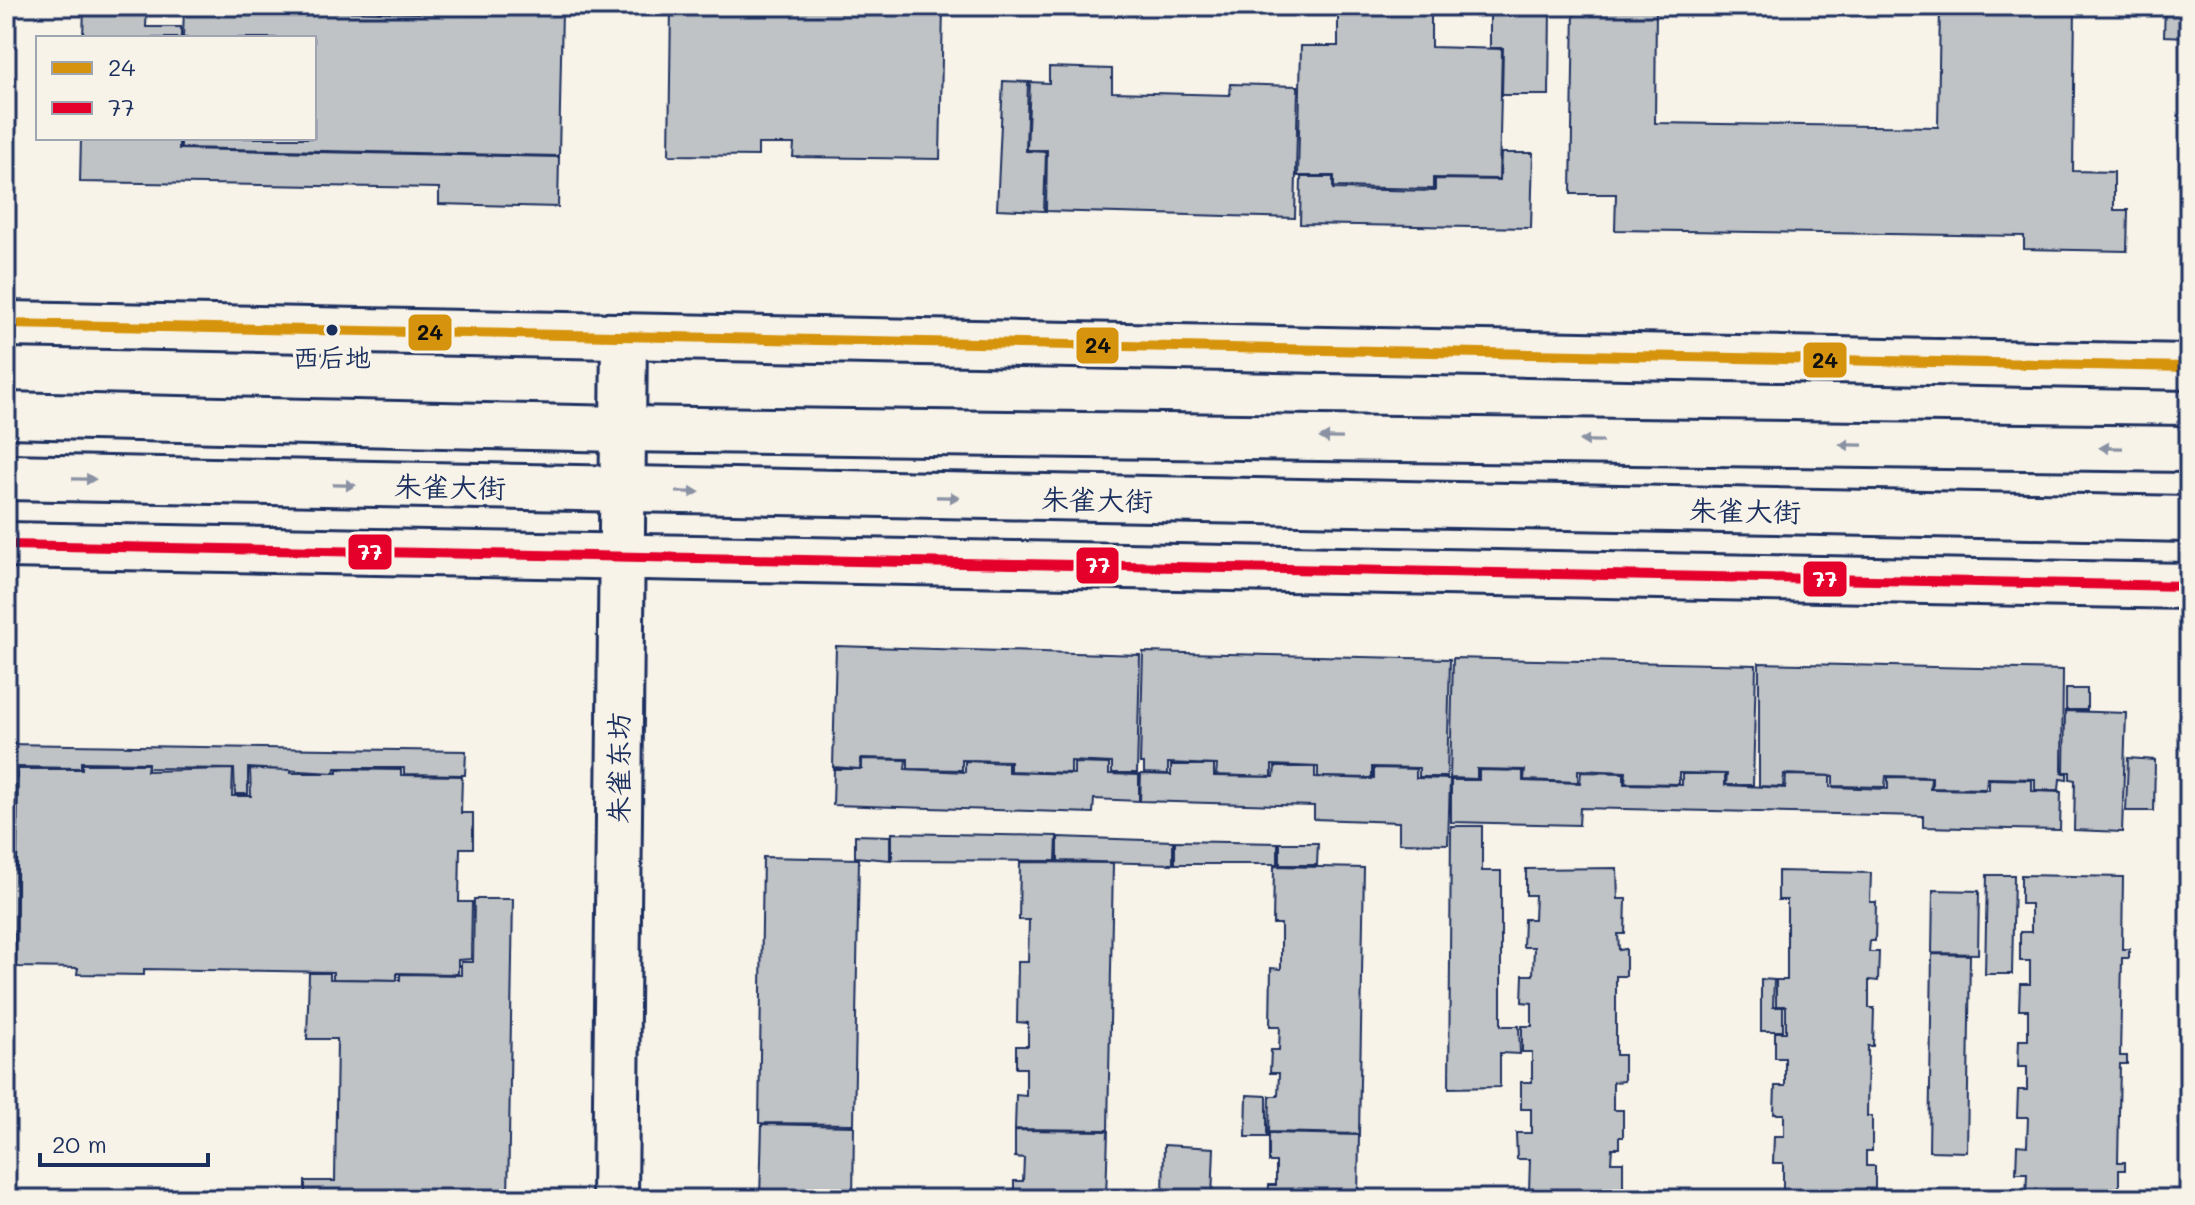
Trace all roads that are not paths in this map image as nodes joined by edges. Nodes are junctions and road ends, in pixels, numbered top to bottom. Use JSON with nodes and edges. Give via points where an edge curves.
{"nodes":[{"id":1,"x":6,"y":324,"type":"edge"},
{"id":2,"x":624,"y":336,"type":"junction"},
{"id":3,"x":2189,"y":367,"type":"edge"},
{"id":4,"x":6,"y":415,"type":"edge"},
{"id":5,"x":622,"y":429,"type":"junction"},
{"id":6,"x":2189,"y":449,"type":"edge"},
{"id":7,"x":6,"y":477,"type":"edge"},
{"id":8,"x":622,"y":491,"type":"junction"},
{"id":9,"x":2189,"y":519,"type":"edge"},
{"id":10,"x":6,"y":545,"type":"edge"},
{"id":11,"x":621,"y":556,"type":"junction"},
{"id":12,"x":2189,"y":586,"type":"edge"},
{"id":13,"x":615,"y":1199,"type":"edge"}],
"edges":[{"from":1,"to":2,"type":"street"},
{"from":2,"to":3,"type":"street"},
{"from":2,"to":5,"type":"street","name":"朱雀东坊"},
{"from":4,"to":5,"type":"street"},
{"from":6,"to":5,"type":"street","one_way":true},
{"from":5,"to":8,"type":"street","name":"朱雀东坊"},
{"from":7,"to":8,"type":"street","name":"朱雀大街","one_way":true},
{"from":8,"to":9,"type":"street","name":"朱雀大街","one_way":true},
{"from":8,"to":11,"type":"street","name":"朱雀东坊"},
{"from":10,"to":11,"type":"street"},
{"from":11,"to":12,"type":"street"},
{"from":11,"to":13,"type":"street","name":"朱雀东坊"}]}
